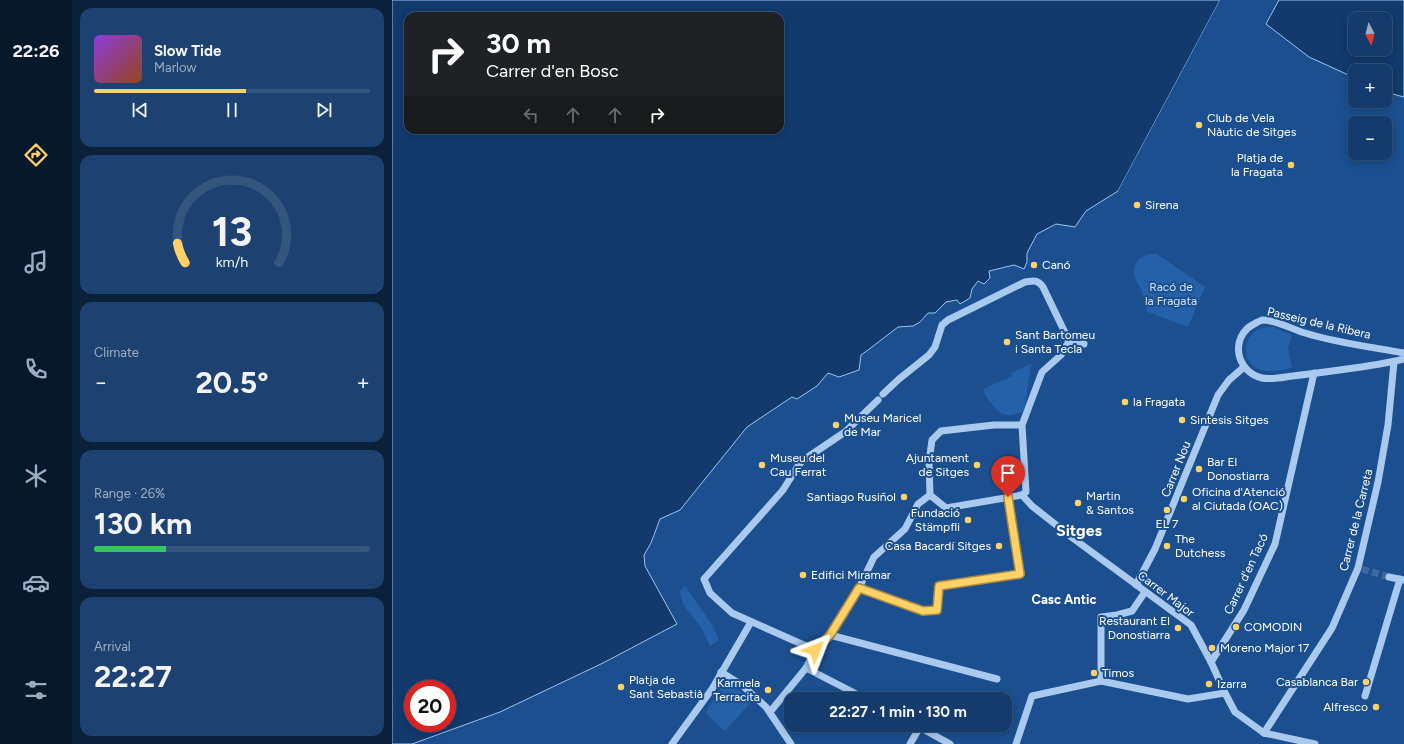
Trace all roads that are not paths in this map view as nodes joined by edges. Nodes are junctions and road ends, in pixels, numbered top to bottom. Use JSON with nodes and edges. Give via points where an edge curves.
{"nodes":[{"id":1,"x":1069,"y":341,"type":"junction"},
{"id":2,"x":1084,"y":344,"type":"dead end"},
{"id":3,"x":1404,"y":353,"type":"edge"},
{"id":4,"x":1404,"y":359,"type":"edge"},
{"id":5,"x":1394,"y":362,"type":"junction"},
{"id":6,"x":1244,"y":367,"type":"junction"},
{"id":7,"x":1314,"y":373,"type":"junction"},
{"id":8,"x":1022,"y":425,"type":"junction"},
{"id":9,"x":930,"y":495,"type":"junction"},
{"id":10,"x":1022,"y":495,"type":"junction"},
{"id":11,"x":1008,"y":497,"type":"junction"},
{"id":12,"x":1389,"y":576,"type":"tunnel mouth"},
{"id":13,"x":1402,"y":579,"type":"edge"},
{"id":14,"x":1136,"y":585,"type":"junction"},
{"id":15,"x":859,"y":588,"type":"junction"},
{"id":16,"x":1144,"y":592,"type":"junction"},
{"id":17,"x":751,"y":622,"type":"junction"},
{"id":18,"x":830,"y":635,"type":"junction"},
{"id":19,"x":815,"y":650,"type":"junction"},
{"id":20,"x":1211,"y":662,"type":"junction"},
{"id":21,"x":806,"y":668,"type":"junction"},
{"id":22,"x":721,"y":672,"type":"junction"},
{"id":23,"x":997,"y":679,"type":"dead end"},
{"id":24,"x":1101,"y":681,"type":"junction"},
{"id":25,"x":852,"y":692,"type":"edge"},
{"id":26,"x":1224,"y":693,"type":"junction"},
{"id":27,"x":1365,"y":696,"type":"dead end"},
{"id":28,"x":768,"y":709,"type":"junction"},
{"id":29,"x":915,"y":732,"type":"edge"},
{"id":30,"x":929,"y":732,"type":"edge"},
{"id":31,"x":1264,"y":732,"type":"junction"},
{"id":32,"x":672,"y":744,"type":"edge"},
{"id":33,"x":790,"y":744,"type":"edge"},
{"id":34,"x":910,"y":744,"type":"edge"},
{"id":35,"x":950,"y":744,"type":"edge"},
{"id":36,"x":1016,"y":744,"type":"edge"},
{"id":37,"x":1315,"y":744,"type":"edge"}],
"edges":[{"from":1,"to":2,"type":"street"},
{"from":1,"to":8,"type":"street","via":[[1061,355],[1042,372]]},
{"from":1,"to":17,"type":"street","via":[[1043,287],[1035,280],[1025,282],[948,320],[942,326],[935,348],[845,432],[801,462],[783,490],[704,579],[710,593],[732,613]]},
{"from":3,"to":6,"type":"street","name":"Passeig de la Ribera","via":[[1321,337],[1260,320],[1241,336],[1238,347],[1241,364]]},
{"from":4,"to":5,"type":"street"},
{"from":5,"to":7,"type":"street"},
{"from":5,"to":31,"type":"street","name":"Carrer de la Carreta","via":[[1387,432],[1360,569],[1332,628]]},
{"from":6,"to":7,"type":"street","via":[[1250,374],[1264,379]]},
{"from":6,"to":14,"type":"street","name":"Carrer Nou","via":[[1229,380],[1218,395],[1155,549]]},
{"from":7,"to":20,"type":"street","name":"Carrer d'en Tacó","via":[[1275,544],[1244,610]]},
{"from":8,"to":9,"type":"street","via":[[994,425],[941,431],[932,440],[929,462]]},
{"from":8,"to":10,"type":"street","via":[[1026,492]]},
{"from":9,"to":11,"type":"street","via":[[946,508]]},
{"from":9,"to":15,"type":"street","via":[[918,504],[905,529],[874,557]]},
{"from":10,"to":11,"type":"street"},
{"from":10,"to":14,"type":"street","name":"Carrer Major","via":[[1032,506]]},
{"from":11,"to":15,"type":"street","via":[[1020,574],[939,586],[937,610],[923,611]]},
{"from":12,"to":13,"type":"street"},
{"from":13,"to":27,"type":"street"},
{"from":14,"to":16,"type":"street","name":"Carrer Major"},
{"from":15,"to":18,"type":"street"},
{"from":16,"to":20,"type":"street","name":"Carrer Major","via":[[1191,625]]},
{"from":16,"to":24,"type":"street","via":[[1132,611],[1101,617]]},
{"from":17,"to":19,"type":"street"},
{"from":17,"to":22,"type":"street"},
{"from":18,"to":19,"type":"street"},
{"from":18,"to":23,"type":"street"},
{"from":19,"to":21,"type":"street"},
{"from":20,"to":26,"type":"street","name":"Carrer Major"},
{"from":21,"to":25,"type":"street"},
{"from":21,"to":28,"type":"street"},
{"from":22,"to":28,"type":"street","via":[[743,686]]},
{"from":22,"to":32,"type":"street","via":[[712,689]]},
{"from":24,"to":26,"type":"street","via":[[1188,699]]},
{"from":24,"to":36,"type":"street","via":[[1032,696]]},
{"from":26,"to":31,"type":"street","name":"Carrer Major","via":[[1235,712]]},
{"from":28,"to":33,"type":"street"},
{"from":29,"to":34,"type":"street"},
{"from":30,"to":35,"type":"street"},
{"from":31,"to":37,"type":"street","name":"Carrer Major"}]}
